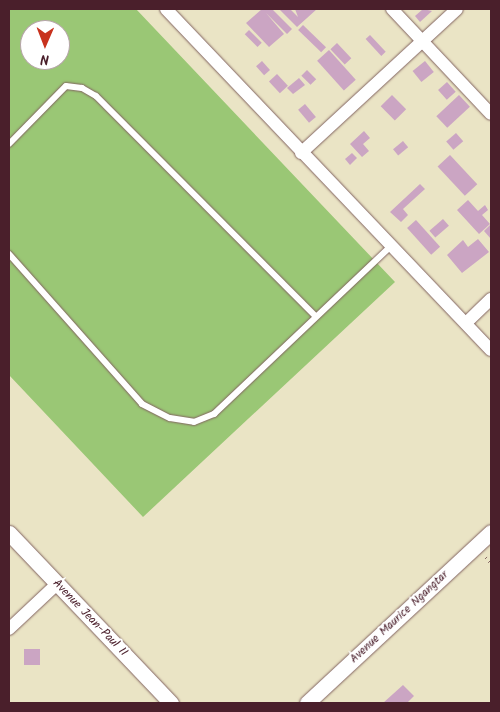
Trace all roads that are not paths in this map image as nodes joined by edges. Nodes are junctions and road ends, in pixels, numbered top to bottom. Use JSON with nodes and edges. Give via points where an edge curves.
{"nodes":[{"id":1,"x":166,"y":9,"type":"edge"},
{"id":2,"x":392,"y":9,"type":"edge"},
{"id":3,"x":457,"y":9,"type":"edge"},
{"id":4,"x":422,"y":41,"type":"junction"},
{"id":5,"x":491,"y":114,"type":"edge"},
{"id":6,"x":9,"y":144,"type":"edge"},
{"id":7,"x":301,"y":153,"type":"junction"},
{"id":8,"x":391,"y":246,"type":"junction"},
{"id":9,"x":9,"y":254,"type":"edge"},
{"id":10,"x":491,"y":299,"type":"edge"},
{"id":11,"x":315,"y":316,"type":"junction"},
{"id":12,"x":466,"y":323,"type":"junction"},
{"id":13,"x":491,"y":350,"type":"edge"},
{"id":14,"x":491,"y":532,"type":"edge"},
{"id":15,"x":9,"y":533,"type":"edge"},
{"id":16,"x":58,"y":583,"type":"junction"},
{"id":17,"x":9,"y":628,"type":"edge"},
{"id":18,"x":171,"y":703,"type":"edge"},
{"id":19,"x":307,"y":703,"type":"edge"}],
"edges":[{"from":1,"to":7,"type":"street"},
{"from":2,"to":4,"type":"street"},
{"from":3,"to":4,"type":"street"},
{"from":4,"to":5,"type":"street"},
{"from":4,"to":7,"type":"street"},
{"from":6,"to":11,"type":"lane","via":[[66,86],[82,88],[96,96]]},
{"from":7,"to":8,"type":"street"},
{"from":8,"to":11,"type":"lane"},
{"from":8,"to":12,"type":"street"},
{"from":9,"to":11,"type":"lane","via":[[142,404],[170,418],[194,422],[214,414]]},
{"from":10,"to":12,"type":"street"},
{"from":12,"to":13,"type":"street"},
{"from":14,"to":19,"type":"street","name":"Avenue Maurice Ngangtar"},
{"from":15,"to":16,"type":"street","name":"Avenue Jean-Paul II"},
{"from":16,"to":17,"type":"street"},
{"from":16,"to":18,"type":"street","name":"Avenue Jean-Paul II"}]}
